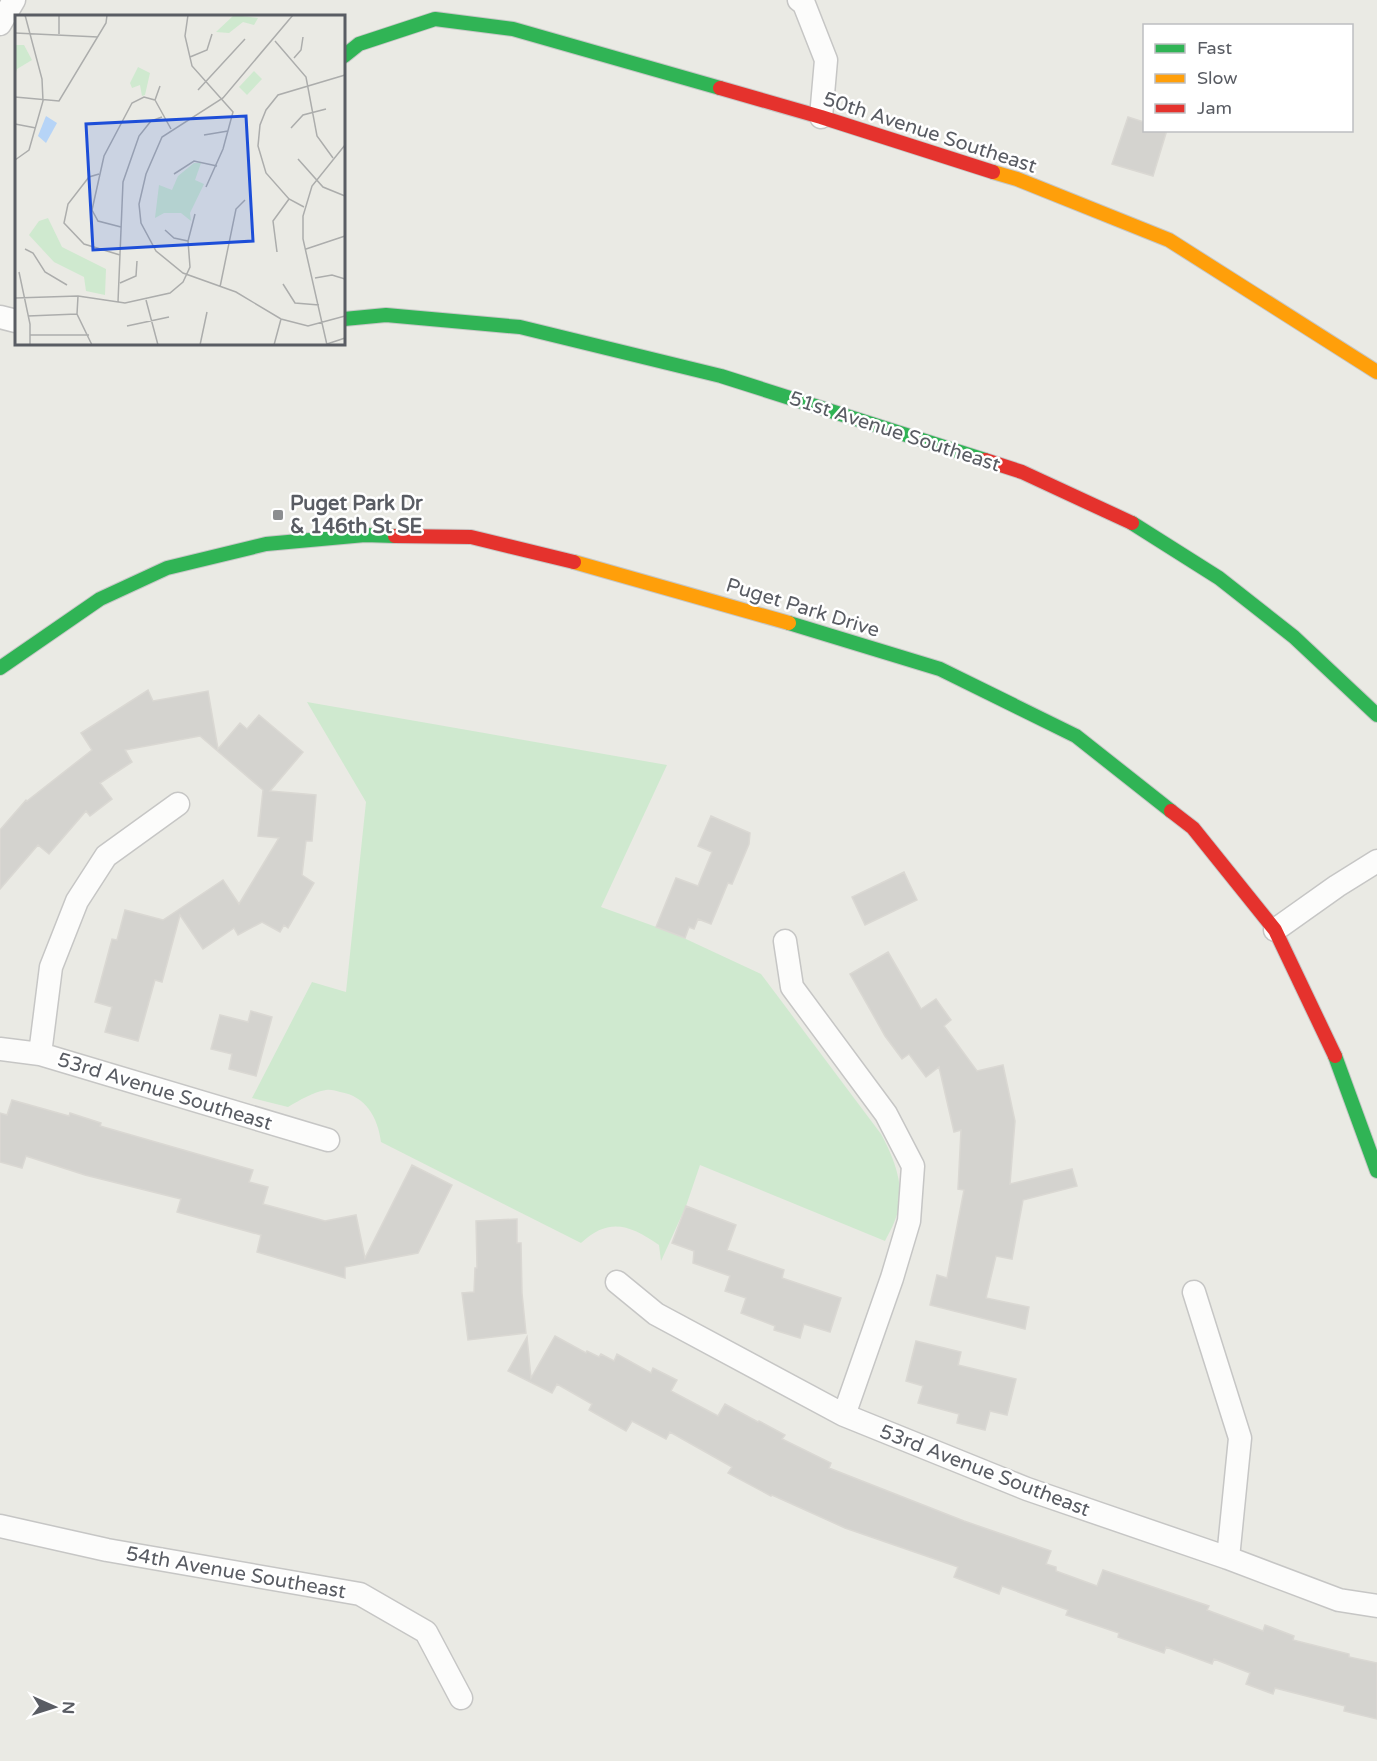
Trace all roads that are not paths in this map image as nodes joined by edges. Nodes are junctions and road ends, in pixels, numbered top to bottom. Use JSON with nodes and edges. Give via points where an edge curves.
{"nodes":[{"id":1,"x":14,"y":0,"type":"edge"},
{"id":2,"x":799,"y":0,"type":"edge"},
{"id":3,"x":0,"y":24,"type":"edge"},
{"id":4,"x":345,"y":55,"type":"edge"},
{"id":5,"x":821,"y":117,"type":"junction"},
{"id":6,"x":0,"y":317,"type":"edge"},
{"id":7,"x":345,"y":319,"type":"edge"},
{"id":8,"x":15,"y":321,"type":"edge"},
{"id":9,"x":1377,"y":372,"type":"edge"},
{"id":10,"x":0,"y":668,"type":"edge"},
{"id":11,"x":1377,"y":715,"type":"edge"},
{"id":12,"x":178,"y":804,"type":"dead end"},
{"id":13,"x":1377,"y":861,"type":"edge"},
{"id":14,"x":1275,"y":930,"type":"junction"},
{"id":15,"x":785,"y":941,"type":"dead end"},
{"id":16,"x":0,"y":1049,"type":"edge"},
{"id":17,"x":40,"y":1054,"type":"junction"},
{"id":18,"x":328,"y":1140,"type":"dead end"},
{"id":19,"x":1377,"y":1171,"type":"edge"},
{"id":20,"x":617,"y":1282,"type":"dead end"},
{"id":21,"x":1194,"y":1292,"type":"dead end"},
{"id":22,"x":844,"y":1415,"type":"junction"},
{"id":23,"x":0,"y":1526,"type":"edge"},
{"id":24,"x":1228,"y":1558,"type":"junction"},
{"id":25,"x":1377,"y":1606,"type":"edge"},
{"id":26,"x":461,"y":1698,"type":"dead end"}],
"edges":[{"from":1,"to":3,"type":"street"},
{"from":2,"to":5,"type":"street","via":[[826,60]]},
{"from":4,"to":5,"type":"street","name":"50th Avenue Southeast","via":[[358,44],[435,19],[513,29]]},
{"from":5,"to":9,"type":"street","name":"50th Avenue Southeast","via":[[1017,179],[1169,240]]},
{"from":6,"to":8,"type":"street"},
{"from":7,"to":11,"type":"street","name":"51st Avenue Southeast","via":[[386,315],[520,327],[722,376],[1022,472],[1129,521],[1219,578],[1294,637]]},
{"from":10,"to":14,"type":"street","name":"Puget Park Drive","via":[[100,599],[166,568],[266,544],[365,535],[471,537],[804,627],[951,674],[1076,736],[1193,828]]},
{"from":12,"to":17,"type":"street","via":[[106,856],[77,901],[51,967]]},
{"from":13,"to":14,"type":"street"},
{"from":14,"to":19,"type":"street","name":"Puget Park Drive","via":[[1334,1052]]},
{"from":15,"to":22,"type":"street","via":[[792,987],[886,1114],[913,1166],[909,1221]]},
{"from":16,"to":17,"type":"street","name":"53rd Avenue Southeast"},
{"from":17,"to":18,"type":"street","name":"53rd Avenue Southeast"},
{"from":20,"to":22,"type":"street","name":"53rd Avenue Southeast","via":[[656,1314]]},
{"from":21,"to":24,"type":"street","via":[[1240,1438]]},
{"from":22,"to":24,"type":"street","name":"53rd Avenue Southeast","via":[[1027,1489]]},
{"from":23,"to":26,"type":"street","name":"54th Avenue Southeast","via":[[107,1550],[360,1594],[426,1632]]},
{"from":24,"to":25,"type":"street","name":"53rd Avenue Southeast","via":[[1339,1600]]}]}
